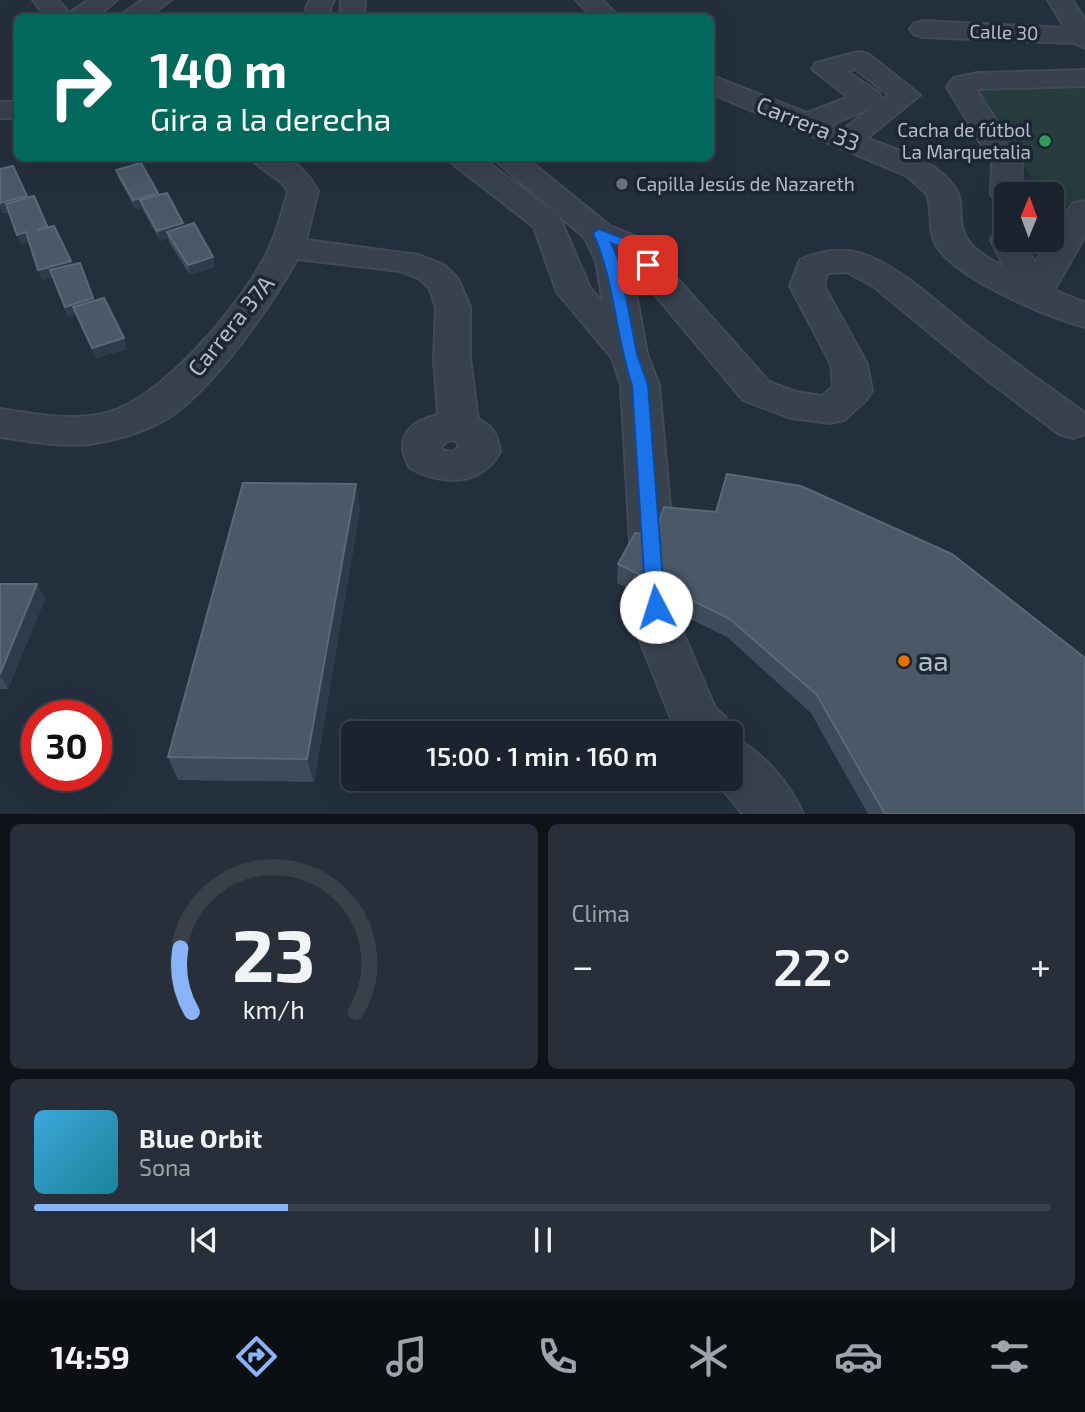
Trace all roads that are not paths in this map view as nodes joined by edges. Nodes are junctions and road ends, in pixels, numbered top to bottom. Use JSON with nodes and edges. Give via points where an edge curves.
{"nodes":[{"id":1,"x":45,"y":0,"type":"edge"},
{"id":2,"x":106,"y":0,"type":"edge"},
{"id":3,"x":159,"y":0,"type":"edge"},
{"id":4,"x":588,"y":0,"type":"edge"},
{"id":5,"x":1060,"y":0,"type":"edge"},
{"id":6,"x":57,"y":14,"type":"edge"},
{"id":7,"x":84,"y":14,"type":"edge"},
{"id":8,"x":136,"y":14,"type":"edge"},
{"id":9,"x":604,"y":14,"type":"edge"},
{"id":10,"x":923,"y":29,"type":"dead end"},
{"id":11,"x":1084,"y":37,"type":"edge"},
{"id":12,"x":1085,"y":78,"type":"edge"},
{"id":13,"x":714,"y":84,"type":"edge"},
{"id":14,"x":274,"y":161,"type":"edge"},
{"id":15,"x":468,"y":161,"type":"edge"},
{"id":16,"x":512,"y":161,"type":"edge"},
{"id":17,"x":1006,"y":182,"type":"edge"},
{"id":18,"x":1084,"y":210,"type":"edge"},
{"id":19,"x":599,"y":233,"type":"junction"},
{"id":20,"x":287,"y":248,"type":"junction"},
{"id":21,"x":1013,"y":252,"type":"edge"},
{"id":22,"x":1034,"y":294,"type":"junction"},
{"id":23,"x":1085,"y":316,"type":"edge"},
{"id":24,"x":629,"y":354,"type":"junction"},
{"id":25,"x":0,"y":423,"type":"edge"},
{"id":26,"x":1073,"y":424,"type":"dead end"},
{"id":27,"x":459,"y":426,"type":"dead end"},
{"id":28,"x":697,"y":721,"type":"edge"},
{"id":29,"x":743,"y":774,"type":"edge"},
{"id":30,"x":777,"y":814,"type":"edge"}],
"edges":[{"from":1,"to":6,"type":"street"},
{"from":2,"to":7,"type":"street"},
{"from":3,"to":8,"type":"street"},
{"from":4,"to":9,"type":"street"},
{"from":5,"to":11,"type":"street"},
{"from":10,"to":11,"type":"street","name":"Calle 30"},
{"from":12,"to":17,"type":"street","via":[[978,80],[961,87],[1007,162]]},
{"from":13,"to":22,"type":"street","name":"Carrera 33","via":[[837,126],[918,170],[937,183],[947,201],[947,230],[953,245],[969,261]]},
{"from":14,"to":20,"type":"street","name":"Carrera 37A","via":[[295,176],[303,191]]},
{"from":15,"to":24,"type":"street","via":[[548,223],[574,292]]},
{"from":16,"to":19,"type":"street"},
{"from":18,"to":22,"type":"street"},
{"from":19,"to":24,"type":"street","via":[[612,261]]},
{"from":19,"to":26,"type":"street","via":[[630,246],[757,391],[791,405],[830,410],[853,391],[849,364],[807,286],[812,267],[828,260],[855,263],[885,279]]},
{"from":20,"to":25,"type":"street","name":"Carrera 37A","via":[[253,305],[179,390],[151,410],[98,429]]},
{"from":20,"to":27,"type":"street","via":[[406,262],[432,272],[446,286],[453,307],[452,359]]},
{"from":21,"to":22,"type":"street"},
{"from":22,"to":23,"type":"street","name":"Carrera 33"},
{"from":24,"to":28,"type":"street","via":[[640,385],[658,628]]},
{"from":29,"to":30,"type":"street"}]}
